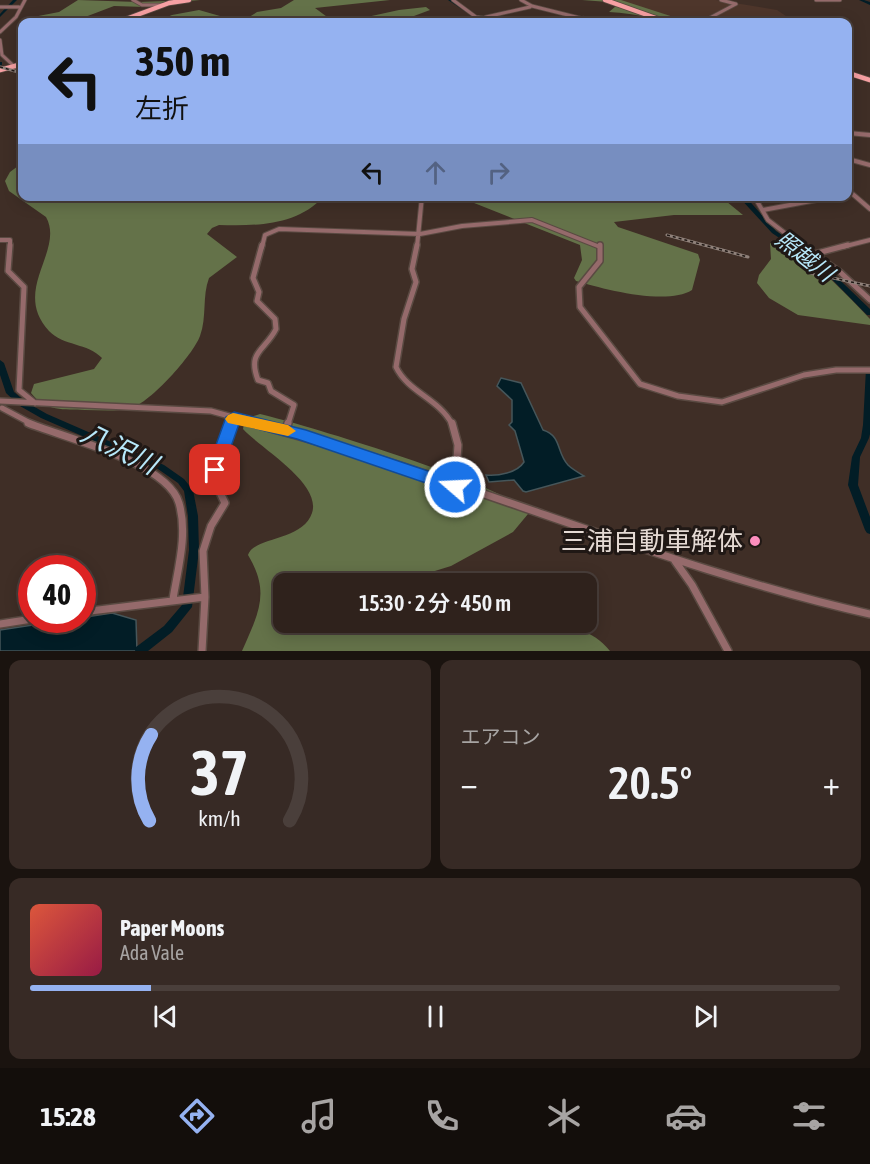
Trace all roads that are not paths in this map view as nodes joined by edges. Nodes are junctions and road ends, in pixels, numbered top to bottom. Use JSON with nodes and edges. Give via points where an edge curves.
{"nodes":[{"id":1,"x":25,"y":0,"type":"edge"},
{"id":2,"x":133,"y":0,"type":"edge"},
{"id":3,"x":150,"y":0,"type":"edge"},
{"id":4,"x":189,"y":0,"type":"edge"},
{"id":5,"x":453,"y":0,"type":"edge"},
{"id":6,"x":521,"y":0,"type":"edge"},
{"id":7,"x":605,"y":0,"type":"edge"},
{"id":8,"x":722,"y":0,"type":"edge"},
{"id":9,"x":816,"y":0,"type":"edge"},
{"id":10,"x":840,"y":0,"type":"edge"},
{"id":11,"x":145,"y":5,"type":"junction"},
{"id":12,"x":164,"y":5,"type":"junction"},
{"id":13,"x":532,"y":6,"type":"junction"},
{"id":14,"x":0,"y":7,"type":"edge"},
{"id":15,"x":19,"y":7,"type":"junction"},
{"id":16,"x":129,"y":18,"type":"edge"},
{"id":17,"x":482,"y":18,"type":"joint"},
{"id":18,"x":583,"y":18,"type":"edge"},
{"id":19,"x":656,"y":18,"type":"edge"},
{"id":20,"x":710,"y":18,"type":"edge"},
{"id":21,"x":0,"y":32,"type":"edge"},
{"id":22,"x":0,"y":40,"type":"edge"},
{"id":23,"x":18,"y":66,"type":"edge"},
{"id":24,"x":15,"y":67,"type":"junction"},
{"id":25,"x":0,"y":70,"type":"edge"},
{"id":26,"x":852,"y":74,"type":"edge"},
{"id":27,"x":870,"y":80,"type":"edge"},
{"id":28,"x":852,"y":133,"type":"edge"},
{"id":29,"x":870,"y":135,"type":"edge"},
{"id":30,"x":852,"y":160,"type":"edge"},
{"id":31,"x":870,"y":165,"type":"edge"},
{"id":32,"x":852,"y":195,"type":"edge"},
{"id":33,"x":422,"y":201,"type":"edge"},
{"id":34,"x":757,"y":201,"type":"edge"},
{"id":35,"x":811,"y":201,"type":"edge"},
{"id":36,"x":870,"y":209,"type":"edge"},
{"id":37,"x":762,"y":210,"type":"junction"},
{"id":38,"x":420,"y":234,"type":"junction"},
{"id":39,"x":0,"y":240,"type":"edge"},
{"id":40,"x":870,"y":240,"type":"edge"},
{"id":41,"x":814,"y":254,"type":"junction"},
{"id":42,"x":870,"y":300,"type":"edge"},
{"id":43,"x":870,"y":370,"type":"edge"},
{"id":44,"x":34,"y":403,"type":"junction"},
{"id":45,"x":2,"y":405,"type":"edge"},
{"id":46,"x":234,"y":417,"type":"junction"},
{"id":47,"x":286,"y":430,"type":"junction"},
{"id":48,"x":455,"y":487,"type":"junction"},
{"id":49,"x":674,"y":559,"type":"junction"},
{"id":50,"x":205,"y":597,"type":"junction"},
{"id":51,"x":173,"y":599,"type":"junction"},
{"id":52,"x":96,"y":610,"type":"edge"},
{"id":53,"x":870,"y":614,"type":"edge"},
{"id":54,"x":18,"y":621,"type":"edge"},
{"id":55,"x":0,"y":624,"type":"edge"},
{"id":56,"x":202,"y":651,"type":"edge"},
{"id":57,"x":728,"y":651,"type":"edge"}],
"edges":[{"from":1,"to":15,"type":"street"},
{"from":2,"to":11,"type":"street"},
{"from":3,"to":11,"type":"street"},
{"from":4,"to":12,"type":"main road"},
{"from":5,"to":17,"type":"street"},
{"from":6,"to":13,"type":"street"},
{"from":7,"to":19,"type":"main road"},
{"from":8,"to":20,"type":"street","via":[[736,4]]},
{"from":9,"to":10,"type":"street"},
{"from":11,"to":12,"type":"street"},
{"from":12,"to":16,"type":"main road"},
{"from":13,"to":17,"type":"street"},
{"from":13,"to":18,"type":"street"},
{"from":14,"to":15,"type":"street"},
{"from":15,"to":21,"type":"street","via":[[16,17]]},
{"from":22,"to":24,"type":"street","via":[[2,55]]},
{"from":23,"to":24,"type":"main road"},
{"from":24,"to":25,"type":"main road"},
{"from":26,"to":27,"type":"main road"},
{"from":28,"to":29,"type":"street"},
{"from":30,"to":31,"type":"street"},
{"from":32,"to":36,"type":"street"},
{"from":33,"to":38,"type":"street"},
{"from":34,"to":37,"type":"street"},
{"from":35,"to":37,"type":"street"},
{"from":37,"to":41,"type":"street","via":[[783,235]]},
{"from":38,"to":43,"type":"street","via":[[532,220],[560,233],[598,243],[600,261],[580,284],[578,301],[634,378],[647,387],[722,402],[804,375],[836,369]]},
{"from":38,"to":47,"type":"street","via":[[279,229],[265,236],[253,278],[259,294],[257,301],[274,317],[276,327],[274,335],[259,349],[254,367],[258,380],[268,383],[271,392],[294,405]]},
{"from":38,"to":48,"type":"street","via":[[412,269],[416,282],[404,319],[396,367],[407,383],[441,407],[454,424],[458,445]]},
{"from":39,"to":44,"type":"street","via":[[10,240],[8,271],[24,287],[19,390]]},
{"from":40,"to":41,"type":"street"},
{"from":41,"to":42,"type":"street"},
{"from":44,"to":45,"type":"street"},
{"from":44,"to":46,"type":"street","via":[[196,409]]},
{"from":45,"to":51,"type":"street","via":[[26,422],[148,471],[173,491],[178,497],[182,526]]},
{"from":46,"to":47,"type":"street"},
{"from":46,"to":50,"type":"street","via":[[213,478],[225,503],[205,542]]},
{"from":47,"to":48,"type":"street"},
{"from":48,"to":49,"type":"street"},
{"from":49,"to":53,"type":"street","via":[[823,604]]},
{"from":49,"to":57,"type":"street","via":[[693,585]]},
{"from":50,"to":51,"type":"street"},
{"from":50,"to":56,"type":"street"},
{"from":51,"to":52,"type":"street"},
{"from":54,"to":55,"type":"street"}]}
